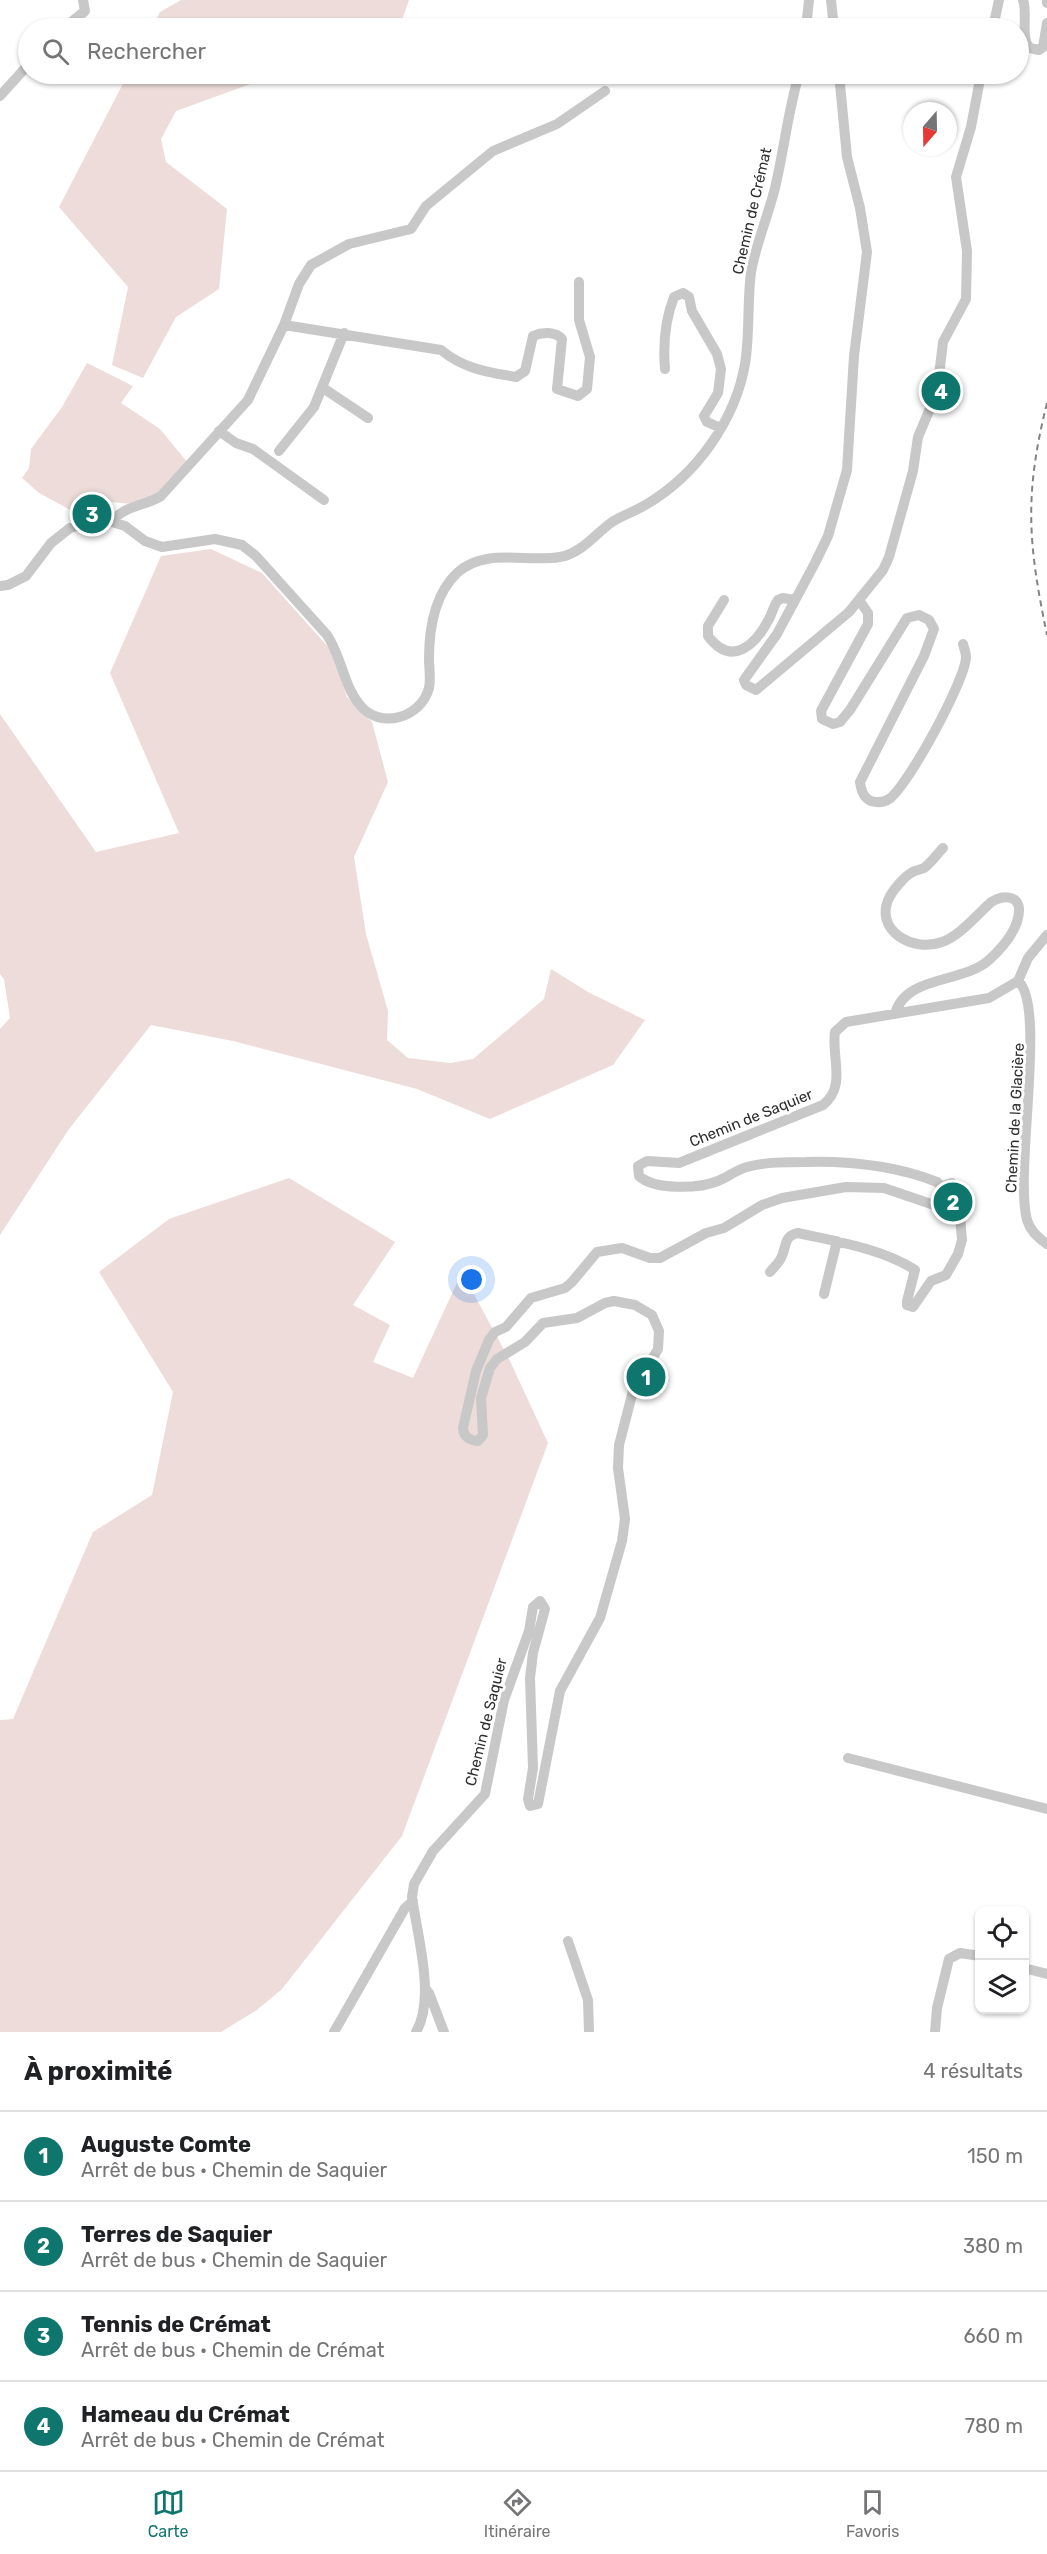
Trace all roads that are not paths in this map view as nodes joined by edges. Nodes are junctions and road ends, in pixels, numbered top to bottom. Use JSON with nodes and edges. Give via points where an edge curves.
{"nodes":[{"id":1,"x":83,"y":0,"type":"edge"},
{"id":2,"x":809,"y":0,"type":"edge"},
{"id":3,"x":831,"y":0,"type":"edge"},
{"id":4,"x":999,"y":0,"type":"edge"},
{"id":5,"x":1023,"y":0,"type":"edge"},
{"id":6,"x":76,"y":18,"type":"edge"},
{"id":7,"x":807,"y":18,"type":"edge"},
{"id":8,"x":833,"y":18,"type":"edge"},
{"id":9,"x":995,"y":18,"type":"edge"},
{"id":10,"x":1026,"y":18,"type":"edge"},
{"id":11,"x":1047,"y":23,"type":"edge"},
{"id":12,"x":1029,"y":47,"type":"edge"},
{"id":13,"x":18,"y":76,"type":"edge"},
{"id":14,"x":796,"y":84,"type":"edge"},
{"id":15,"x":840,"y":84,"type":"edge"},
{"id":16,"x":979,"y":84,"type":"edge"},
{"id":17,"x":605,"y":91,"type":"dead end"},
{"id":18,"x":0,"y":96,"type":"edge"},
{"id":19,"x":579,"y":282,"type":"dead end"},
{"id":20,"x":284,"y":325,"type":"junction"},
{"id":21,"x":344,"y":333,"type":"junction"},
{"id":22,"x":665,"y":369,"type":"dead end"},
{"id":23,"x":323,"y":388,"type":"junction"},
{"id":24,"x":368,"y":418,"type":"dead end"},
{"id":25,"x":721,"y":428,"type":"junction"},
{"id":26,"x":219,"y":431,"type":"junction"},
{"id":27,"x":279,"y":451,"type":"dead end"},
{"id":28,"x":324,"y":500,"type":"dead end"},
{"id":29,"x":112,"y":522,"type":"junction"},
{"id":30,"x":0,"y":586,"type":"edge"},
{"id":31,"x":724,"y":600,"type":"dead end"},
{"id":32,"x":795,"y":600,"type":"junction"},
{"id":33,"x":860,"y":600,"type":"junction"},
{"id":34,"x":963,"y":644,"type":"dead end"},
{"id":35,"x":943,"y":848,"type":"dead end"},
{"id":36,"x":1047,"y":935,"type":"edge"},
{"id":37,"x":1018,"y":984,"type":"junction"},
{"id":38,"x":895,"y":1014,"type":"junction"},
{"id":39,"x":943,"y":1186,"type":"junction"},
{"id":40,"x":837,"y":1241,"type":"junction"},
{"id":41,"x":1047,"y":1244,"type":"edge"},
{"id":42,"x":770,"y":1272,"type":"dead end"},
{"id":43,"x":824,"y":1294,"type":"dead end"},
{"id":44,"x":848,"y":1758,"type":"dead end"},
{"id":45,"x":1047,"y":1809,"type":"edge"},
{"id":46,"x":413,"y":1901,"type":"junction"},
{"id":47,"x":568,"y":1941,"type":"dead end"},
{"id":48,"x":975,"y":1955,"type":"edge"},
{"id":49,"x":1029,"y":1969,"type":"edge"},
{"id":50,"x":1047,"y":1974,"type":"edge"},
{"id":51,"x":425,"y":1988,"type":"junction"},
{"id":52,"x":334,"y":2032,"type":"edge"},
{"id":53,"x":416,"y":2032,"type":"edge"},
{"id":54,"x":444,"y":2032,"type":"edge"},
{"id":55,"x":589,"y":2032,"type":"edge"},
{"id":56,"x":935,"y":2032,"type":"edge"}],
"edges":[{"from":1,"to":6,"type":"street","via":[[85,11]]},
{"from":2,"to":7,"type":"street"},
{"from":3,"to":8,"type":"street"},
{"from":4,"to":9,"type":"street"},
{"from":5,"to":10,"type":"street"},
{"from":11,"to":12,"type":"street","via":[[1043,47],[1040,50]]},
{"from":13,"to":18,"type":"street"},
{"from":14,"to":25,"type":"street","name":"Chemin de Crémat","via":[[752,271],[743,372]]},
{"from":15,"to":32,"type":"street","via":[[847,157],[860,208],[867,262],[854,356],[845,483],[828,536]]},
{"from":16,"to":33,"type":"street","via":[[956,177],[967,251],[966,299],[943,342],[937,392],[918,437],[912,478],[889,557],[884,570]]},
{"from":17,"to":20,"type":"street","via":[[557,124],[493,151],[426,206],[411,229],[349,244],[311,266],[299,284]]},
{"from":19,"to":21,"type":"street","via":[[579,320],[590,357],[587,389],[582,395],[557,389],[562,339],[554,333],[533,336],[525,371],[516,377],[472,369],[441,350]]},
{"from":20,"to":21,"type":"street"},
{"from":20,"to":26,"type":"street","via":[[248,400]]},
{"from":21,"to":23,"type":"street"},
{"from":22,"to":25,"type":"street","via":[[669,314],[674,297],[683,293],[689,297],[692,311],[719,360],[721,384],[704,416],[707,422]]},
{"from":23,"to":24,"type":"street"},
{"from":23,"to":27,"type":"street","via":[[310,412]]},
{"from":25,"to":29,"type":"street","name":"Chemin de Crémat","via":[[701,458],[676,482],[647,504],[612,522],[572,554],[541,559],[492,558],[459,571],[442,593],[433,617],[429,687],[416,707],[394,718],[376,717],[357,703],[336,649],[249,549],[215,539],[162,547]]},
{"from":26,"to":28,"type":"street","via":[[253,449]]},
{"from":26,"to":29,"type":"street","via":[[161,496],[126,510]]},
{"from":29,"to":30,"type":"street","via":[[95,521],[70,528],[51,543],[26,576]]},
{"from":31,"to":32,"type":"street","via":[[708,626],[708,636],[727,653],[742,649],[762,630],[778,600]]},
{"from":32,"to":33,"type":"street","via":[[777,634],[746,676],[744,680],[750,689],[762,686]]},
{"from":33,"to":34,"type":"street","via":[[868,613],[868,624],[820,711],[822,719],[833,724],[850,710],[907,618],[919,615],[929,620],[934,630],[860,782],[868,800],[879,803],[890,799],[917,765],[966,659]]},
{"from":35,"to":38,"type":"street","via":[[891,895],[886,915],[897,936],[925,945],[943,942],[1000,897],[1015,902],[1018,917],[1012,932],[988,961],[957,978],[910,991],[898,1003]]},
{"from":36,"to":37,"type":"street","via":[[1028,958]]},
{"from":37,"to":38,"type":"street","name":"Chemin de Saquier","via":[[989,998]]},
{"from":37,"to":41,"type":"street","name":"Chemin de la Glacière","via":[[1032,1006],[1034,1054],[1026,1131],[1025,1208],[1031,1230]]},
{"from":38,"to":39,"type":"street","name":"Chemin de Saquier","via":[[854,1020],[837,1028],[836,1084],[830,1100],[823,1105],[679,1163],[643,1161],[638,1166],[639,1176],[652,1185],[671,1186],[712,1183],[761,1165],[845,1162],[922,1176]]},
{"from":39,"to":40,"type":"street","via":[[952,1183],[958,1192],[962,1240],[946,1275],[931,1281],[913,1307],[907,1301],[915,1274],[912,1268]]},
{"from":39,"to":46,"type":"street","name":"Chemin de Saquier","via":[[946,1198],[934,1205],[899,1191],[869,1186],[782,1198],[660,1258],[608,1248],[597,1252],[565,1288],[531,1298],[489,1340],[476,1371],[463,1428],[474,1441],[483,1435],[481,1398],[490,1368],[543,1323],[585,1316],[605,1303],[624,1302],[652,1315],[660,1338],[656,1355],[627,1406],[618,1458],[625,1519],[622,1541],[600,1618],[560,1691],[538,1804],[530,1806],[528,1798],[533,1768],[530,1678],[544,1613],[540,1601],[533,1607],[529,1631],[507,1690],[485,1794],[428,1858],[414,1884]]},
{"from":40,"to":42,"type":"street","via":[[793,1234]]},
{"from":40,"to":43,"type":"street"},
{"from":44,"to":45,"type":"street"},
{"from":46,"to":51,"type":"street","name":"Chemin de Saquier"},
{"from":46,"to":52,"type":"street","via":[[405,1908]]},
{"from":47,"to":55,"type":"street","via":[[588,2000]]},
{"from":48,"to":56,"type":"street","via":[[960,1953],[949,1959]]},
{"from":49,"to":50,"type":"street"},
{"from":51,"to":53,"type":"street","name":"Chemin de Saquier"},
{"from":51,"to":54,"type":"street"}]}
